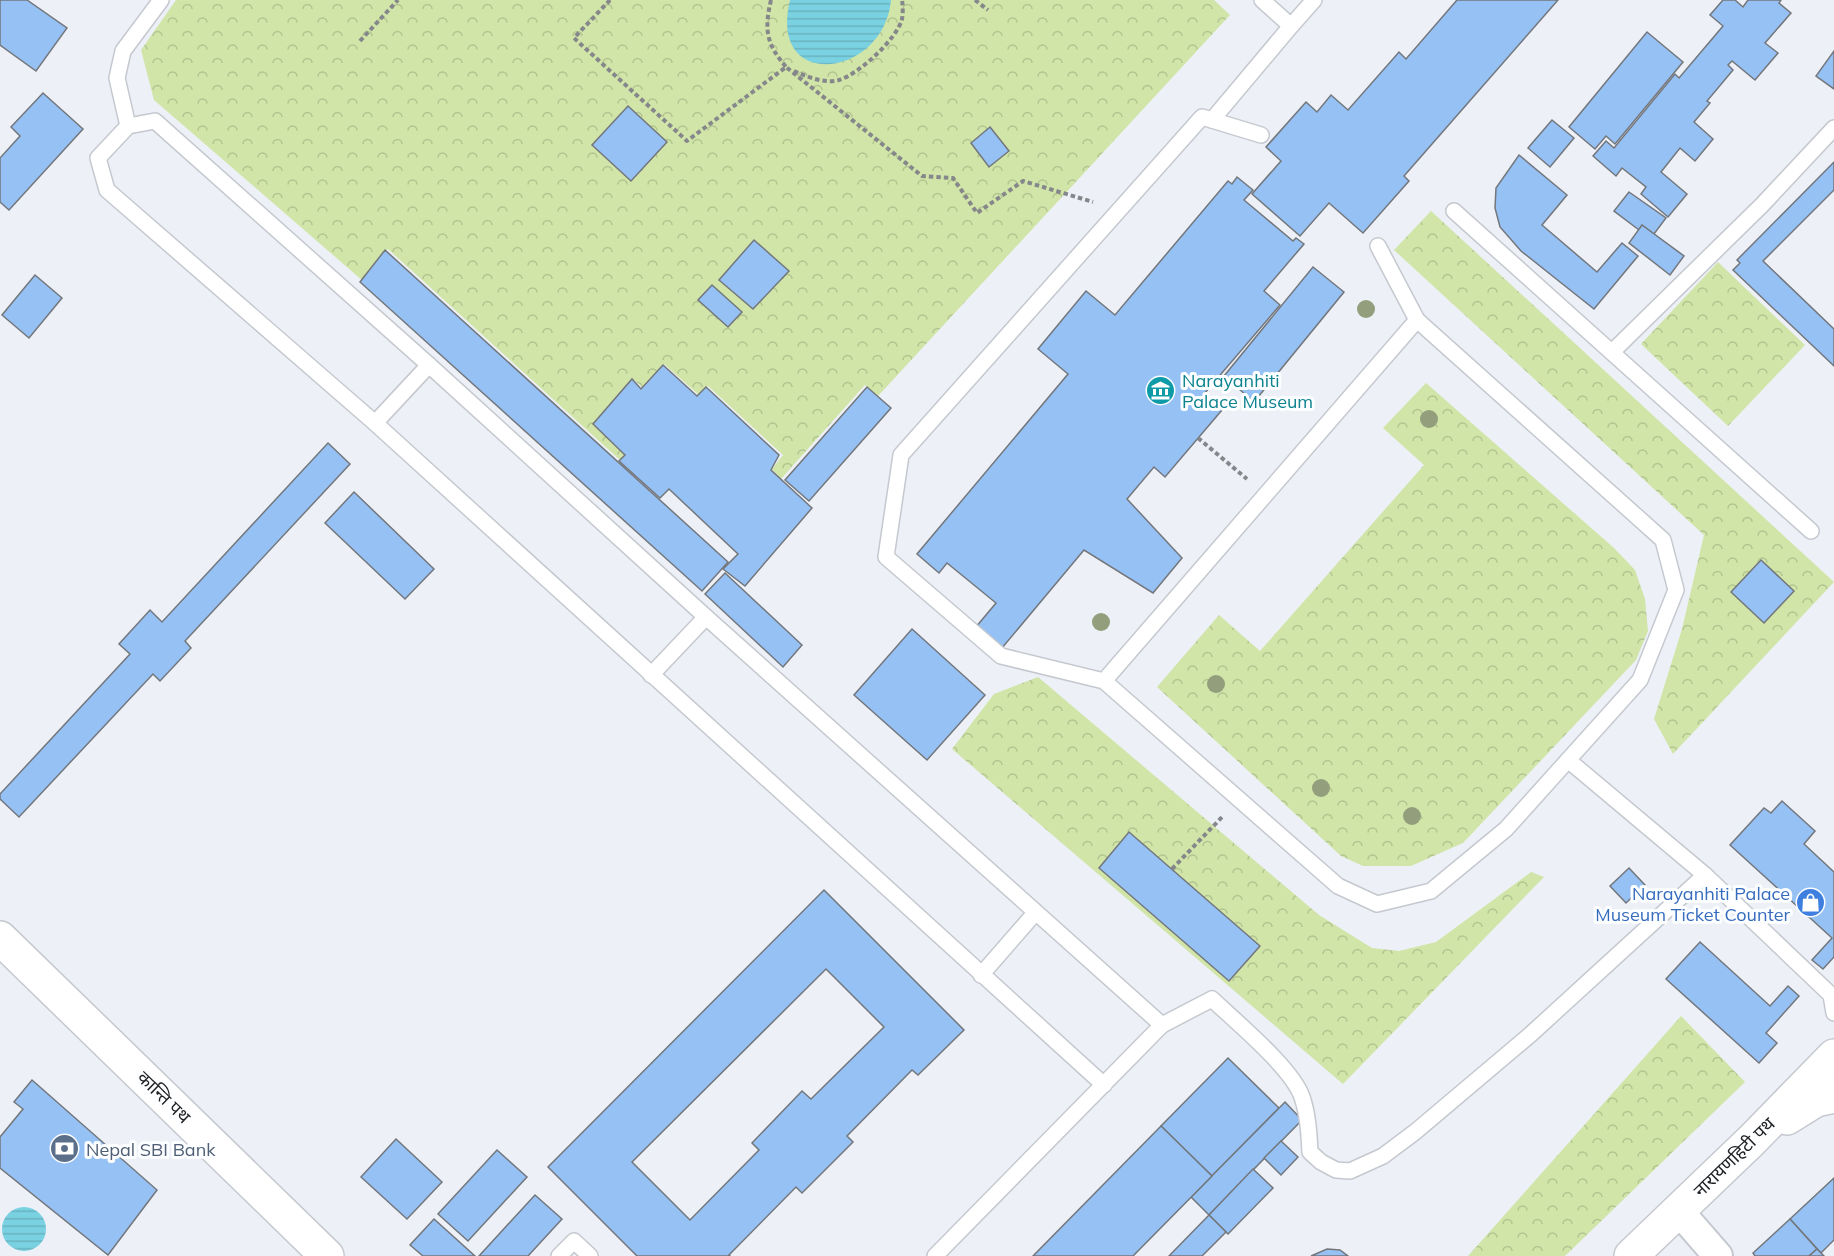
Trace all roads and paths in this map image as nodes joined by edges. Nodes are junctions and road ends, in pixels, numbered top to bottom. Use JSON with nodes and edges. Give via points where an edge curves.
{"nodes":[{"id":1,"x":161,"y":0,"type":"edge"},
{"id":2,"x":398,"y":0,"type":"edge"},
{"id":3,"x":610,"y":0,"type":"edge"},
{"id":4,"x":771,"y":0,"type":"edge"},
{"id":5,"x":902,"y":0,"type":"edge"},
{"id":6,"x":975,"y":0,"type":"edge"},
{"id":7,"x":1262,"y":0,"type":"edge"},
{"id":8,"x":1314,"y":0,"type":"edge"},
{"id":9,"x":988,"y":10,"type":"dead end"},
{"id":10,"x":1291,"y":26,"type":"junction"},
{"id":11,"x":360,"y":40,"type":"dead end"},
{"id":12,"x":786,"y":67,"type":"junction"},
{"id":13,"x":1212,"y":120,"type":"junction"},
{"id":14,"x":128,"y":126,"type":"junction"},
{"id":15,"x":1834,"y":128,"type":"edge"},
{"id":16,"x":1262,"y":135,"type":"dead end"},
{"id":17,"x":1119,"y":210,"type":"junction"},
{"id":18,"x":1454,"y":211,"type":"dead end"},
{"id":19,"x":1378,"y":246,"type":"dead end"},
{"id":20,"x":1417,"y":320,"type":"junction"},
{"id":21,"x":1612,"y":352,"type":"junction"},
{"id":22,"x":429,"y":365,"type":"junction"},
{"id":23,"x":375,"y":423,"type":"junction"},
{"id":24,"x":1198,"y":438,"type":"dead end"},
{"id":25,"x":1227,"y":462,"type":"dead end"},
{"id":26,"x":1811,"y":531,"type":"dead end"},
{"id":27,"x":706,"y":617,"type":"junction"},
{"id":28,"x":651,"y":675,"type":"junction"},
{"id":29,"x":1104,"y":681,"type":"junction"},
{"id":30,"x":1568,"y":760,"type":"junction"},
{"id":31,"x":1239,"y":799,"type":"junction"},
{"id":32,"x":1172,"y":869,"type":"dead end"},
{"id":33,"x":1705,"y":875,"type":"junction"},
{"id":34,"x":1035,"y":913,"type":"junction"},
{"id":35,"x":0,"y":938,"type":"edge"},
{"id":36,"x":981,"y":975,"type":"junction"},
{"id":37,"x":1832,"y":995,"type":"edge"},
{"id":38,"x":1834,"y":1013,"type":"edge"},
{"id":39,"x":1162,"y":1025,"type":"junction"},
{"id":40,"x":1834,"y":1056,"type":"edge"},
{"id":41,"x":1104,"y":1085,"type":"junction"},
{"id":42,"x":1834,"y":1096,"type":"edge"},
{"id":43,"x":1752,"y":1140,"type":"junction"},
{"id":44,"x":1678,"y":1210,"type":"junction"},
{"id":45,"x":327,"y":1256,"type":"edge"},
{"id":46,"x":559,"y":1256,"type":"edge"},
{"id":47,"x":590,"y":1256,"type":"edge"},
{"id":48,"x":935,"y":1256,"type":"edge"},
{"id":49,"x":1631,"y":1256,"type":"edge"},
{"id":50,"x":1718,"y":1256,"type":"edge"}],
"edges":[{"from":1,"to":14,"type":"lane","via":[[123,51],[117,78]]},
{"from":2,"to":11,"type":"path"},
{"from":3,"to":12,"type":"path","via":[[574,38],[687,141]]},
{"from":4,"to":12,"type":"path","via":[[766,23],[772,47]]},
{"from":5,"to":12,"type":"path","via":[[902,20],[890,39],[870,61],[839,80],[813,80]]},
{"from":6,"to":9,"type":"path"},
{"from":7,"to":10,"type":"lane"},
{"from":8,"to":10,"type":"lane"},
{"from":10,"to":13,"type":"lane"},
{"from":12,"to":17,"type":"path","via":[[922,176],[953,178],[977,213],[1023,181]]},
{"from":13,"to":16,"type":"lane"},
{"from":13,"to":17,"type":"lane","via":[[1202,117]]},
{"from":14,"to":22,"type":"lane","via":[[155,121]]},
{"from":14,"to":23,"type":"lane","via":[[98,158],[107,190]]},
{"from":15,"to":21,"type":"lane","via":[[1762,205]]},
{"from":17,"to":29,"type":"lane","via":[[901,455],[886,557],[1001,656]]},
{"from":18,"to":21,"type":"lane"},
{"from":19,"to":20,"type":"lane"},
{"from":20,"to":29,"type":"lane"},
{"from":20,"to":30,"type":"lane","via":[[1663,540],[1676,591],[1640,680]]},
{"from":21,"to":26,"type":"lane"},
{"from":22,"to":23,"type":"lane"},
{"from":22,"to":27,"type":"lane"},
{"from":23,"to":28,"type":"lane"},
{"from":24,"to":25,"type":"path"},
{"from":27,"to":28,"type":"lane"},
{"from":27,"to":34,"type":"lane"},
{"from":28,"to":36,"type":"lane"},
{"from":29,"to":31,"type":"lane"},
{"from":30,"to":31,"type":"lane","via":[[1506,829],[1431,891],[1377,904],[1338,886]]},
{"from":30,"to":33,"type":"lane"},
{"from":31,"to":32,"type":"path"},
{"from":33,"to":37,"type":"lane"},
{"from":33,"to":39,"type":"lane","via":[[1531,1034],[1415,1132],[1383,1156],[1350,1171],[1336,1170],[1310,1152],[1302,1095],[1288,1073],[1212,999]]},
{"from":34,"to":36,"type":"lane"},
{"from":34,"to":39,"type":"lane"},
{"from":35,"to":45,"type":"main road","name":"कान्ति पथ"},
{"from":36,"to":41,"type":"lane"},
{"from":37,"to":38,"type":"lane"},
{"from":39,"to":41,"type":"lane"},
{"from":40,"to":43,"type":"main road","name":"नारायणहिटी पथ"},
{"from":41,"to":48,"type":"lane"},
{"from":42,"to":43,"type":"main road","via":[[1816,1100]]},
{"from":43,"to":44,"type":"main road","name":"नारायणहिटी पथ"},
{"from":44,"to":49,"type":"main road","name":"नारायणहिटी पथ"},
{"from":44,"to":50,"type":"street"},
{"from":46,"to":47,"type":"lane","via":[[574,1241]]}]}
